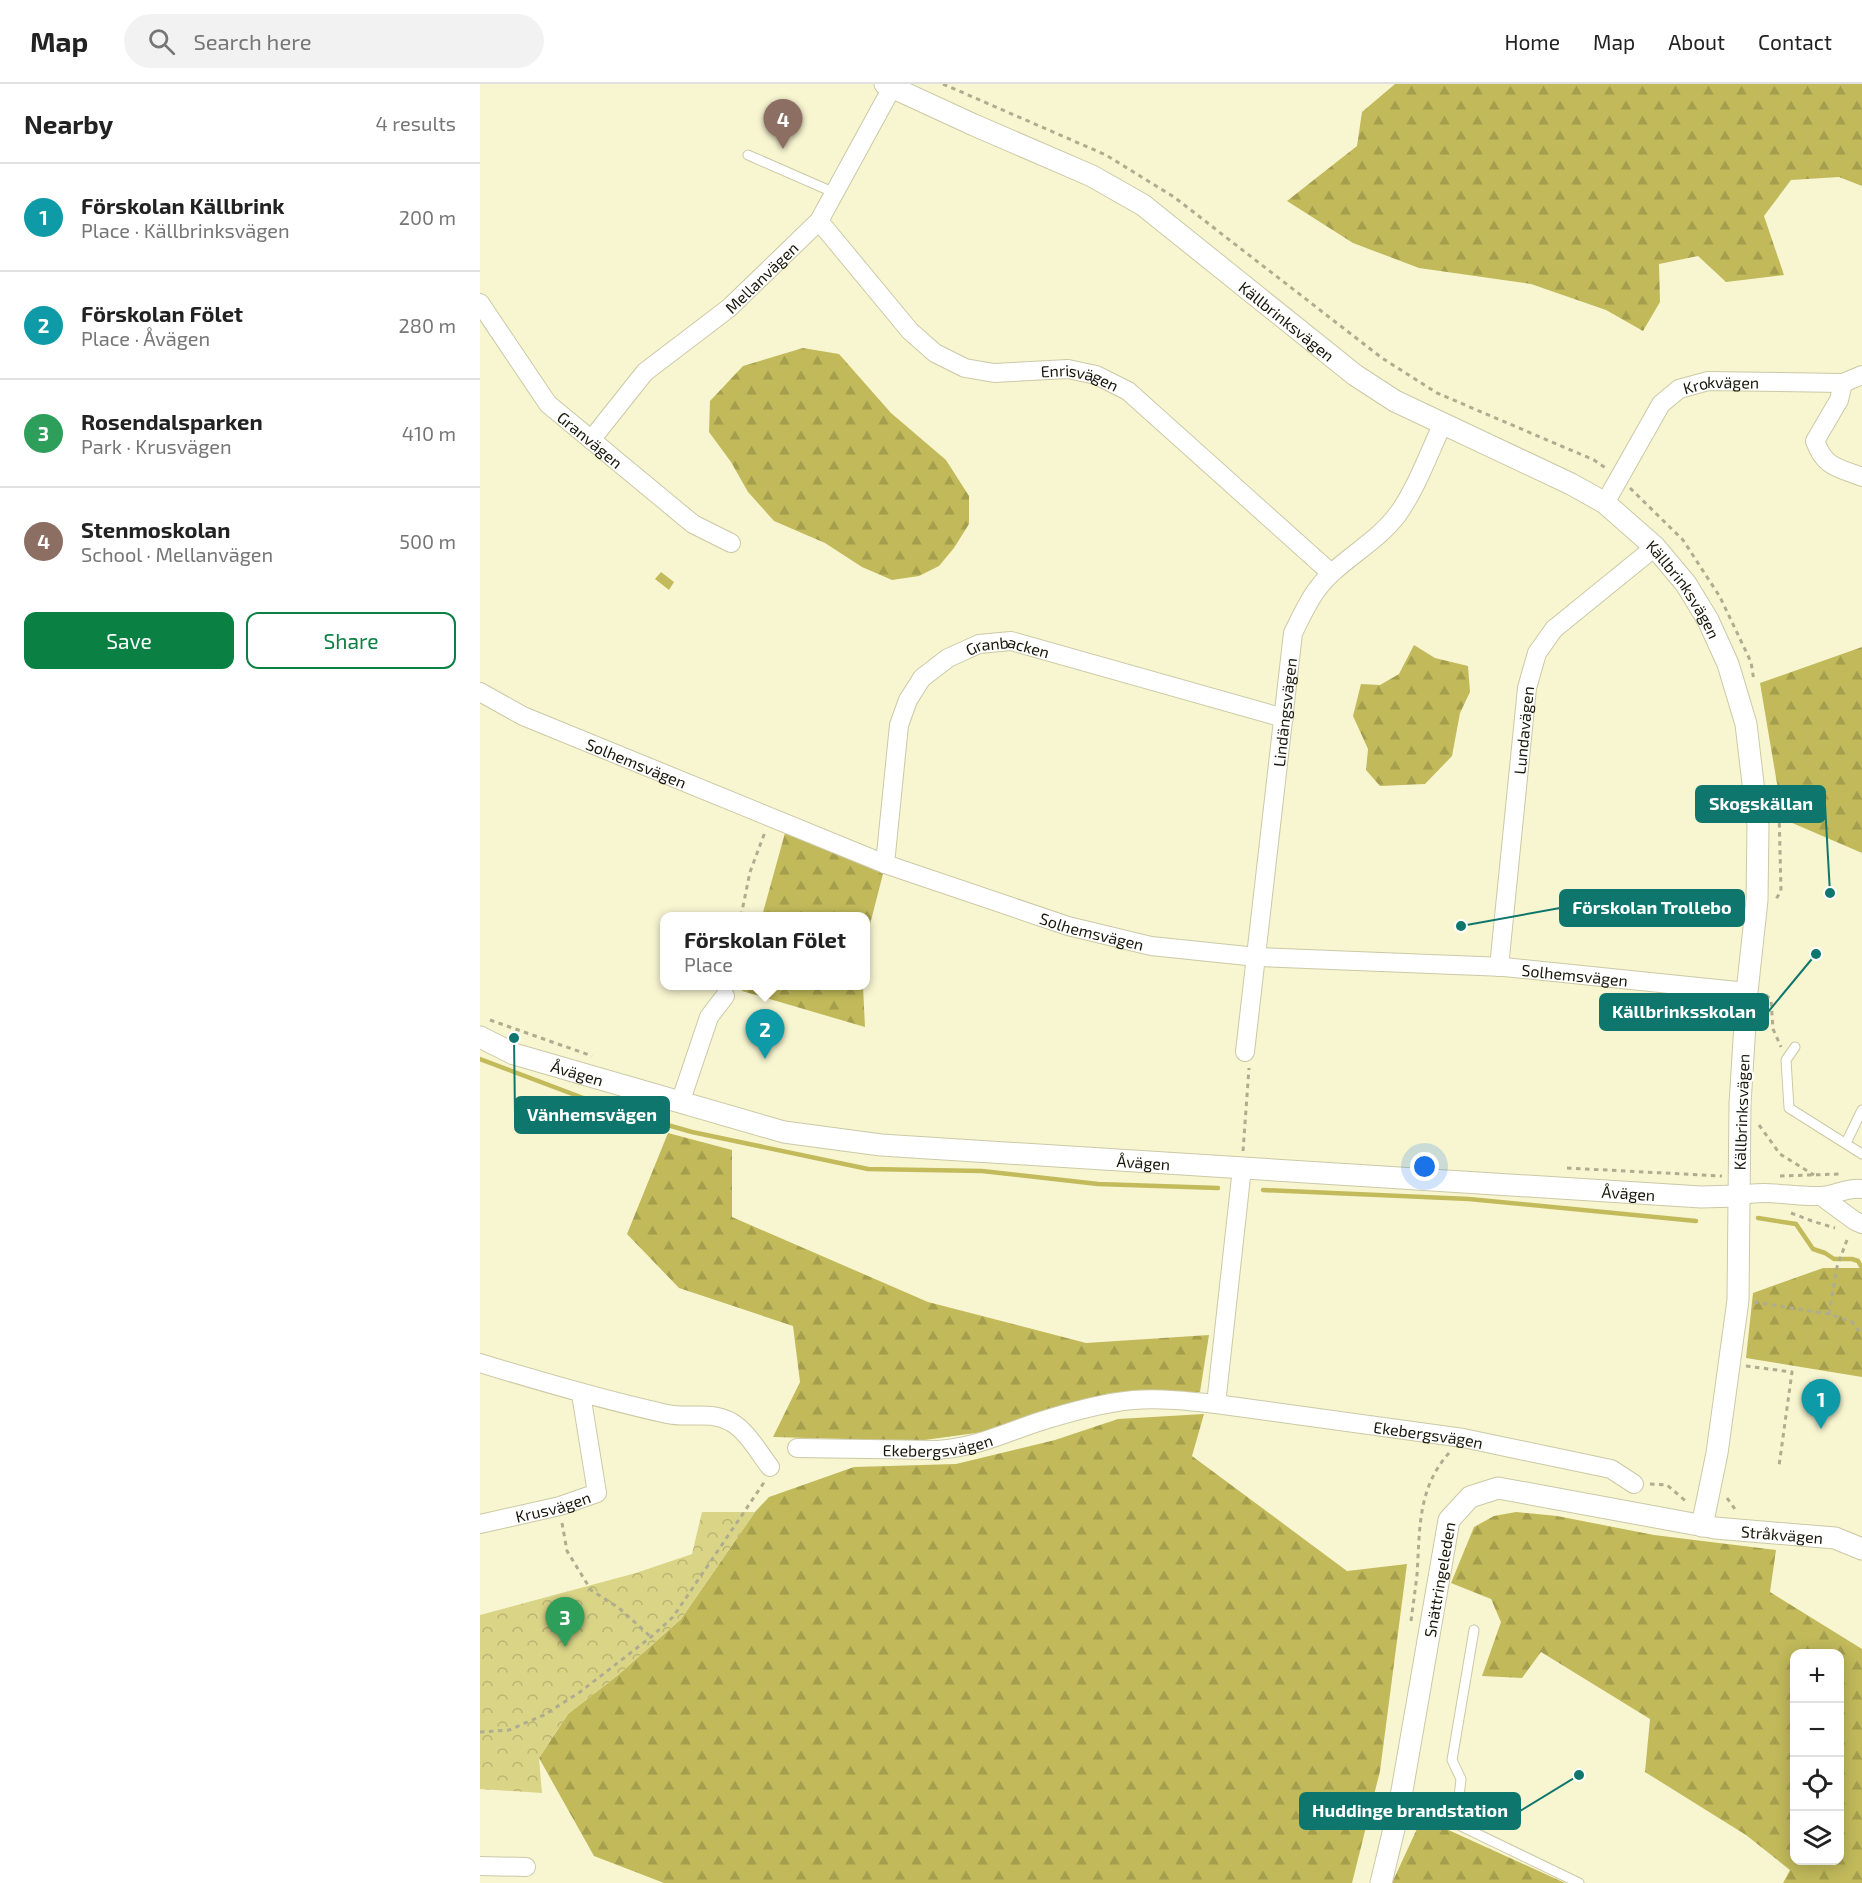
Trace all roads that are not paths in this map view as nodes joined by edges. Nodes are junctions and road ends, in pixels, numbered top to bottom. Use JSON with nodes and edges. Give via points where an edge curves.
{"nodes":[{"id":1,"x":890,"y":85,"type":"edge"},
{"id":2,"x":748,"y":155,"type":"dead end"},
{"id":3,"x":835,"y":192,"type":"junction"},
{"id":4,"x":819,"y":221,"type":"junction"},
{"id":5,"x":480,"y":303,"type":"edge"},
{"id":6,"x":1862,"y":375,"type":"edge"},
{"id":7,"x":1843,"y":383,"type":"junction"},
{"id":8,"x":1443,"y":423,"type":"junction"},
{"id":9,"x":591,"y":440,"type":"junction"},
{"id":10,"x":1862,"y":477,"type":"edge"},
{"id":11,"x":1605,"y":503,"type":"junction"},
{"id":12,"x":731,"y":543,"type":"dead end"},
{"id":13,"x":1655,"y":547,"type":"junction"},
{"id":14,"x":1331,"y":573,"type":"junction"},
{"id":15,"x":480,"y":692,"type":"edge"},
{"id":16,"x":1284,"y":718,"type":"junction"},
{"id":17,"x":885,"y":864,"type":"junction"},
{"id":18,"x":1257,"y":957,"type":"junction"},
{"id":19,"x":1499,"y":967,"type":"junction"},
{"id":20,"x":1757,"y":995,"type":"junction"},
{"id":21,"x":725,"y":996,"type":"dead end"},
{"id":22,"x":480,"y":1037,"type":"edge"},
{"id":23,"x":1795,"y":1047,"type":"dead end"},
{"id":24,"x":1245,"y":1052,"type":"road end"},
{"id":25,"x":680,"y":1103,"type":"junction"},
{"id":26,"x":1862,"y":1110,"type":"edge"},
{"id":27,"x":1846,"y":1143,"type":"junction"},
{"id":28,"x":1862,"y":1154,"type":"edge"},
{"id":29,"x":1242,"y":1160,"type":"junction"},
{"id":30,"x":1862,"y":1189,"type":"edge"},
{"id":31,"x":1738,"y":1196,"type":"junction"},
{"id":32,"x":1821,"y":1196,"type":"junction"},
{"id":33,"x":1856,"y":1226,"type":"edge"},
{"id":34,"x":480,"y":1363,"type":"edge"},
{"id":35,"x":580,"y":1394,"type":"junction"},
{"id":36,"x":1216,"y":1404,"type":"junction"},
{"id":37,"x":797,"y":1449,"type":"dead end"},
{"id":38,"x":769,"y":1473,"type":"road end"},
{"id":39,"x":1634,"y":1484,"type":"road end"},
{"id":40,"x":480,"y":1524,"type":"edge"},
{"id":41,"x":1702,"y":1526,"type":"junction"},
{"id":42,"x":1862,"y":1549,"type":"edge"},
{"id":43,"x":1474,"y":1630,"type":"dead end"},
{"id":44,"x":1401,"y":1797,"type":"junction"},
{"id":45,"x":1456,"y":1823,"type":"junction"},
{"id":46,"x":480,"y":1866,"type":"edge"},
{"id":47,"x":526,"y":1867,"type":"dead end"},
{"id":48,"x":1381,"y":1883,"type":"edge"},
{"id":49,"x":1579,"y":1883,"type":"edge"}],
"edges":[{"from":1,"to":3,"type":"street","name":"Mellanvägen"},
{"from":1,"to":8,"type":"street","name":"Källbrinksvägen","via":[[1092,176],[1143,205],[1355,375],[1395,401]]},
{"from":2,"to":3,"type":"lane"},
{"from":3,"to":4,"type":"street","name":"Mellanvägen"},
{"from":4,"to":9,"type":"street","name":"Mellanvägen","via":[[729,308],[645,372]]},
{"from":4,"to":14,"type":"street","name":"Enrisvägen","via":[[910,331],[935,353],[964,368],[994,373],[1068,369],[1096,375],[1128,391]]},
{"from":5,"to":9,"type":"street","name":"Granvägen","via":[[548,404]]},
{"from":6,"to":7,"type":"street","name":"Krokvägen"},
{"from":7,"to":10,"type":"street","via":[[1839,400],[1815,441],[1820,456],[1828,464]]},
{"from":7,"to":11,"type":"street","name":"Krokvägen","via":[[1708,381],[1679,389],[1660,404]]},
{"from":8,"to":11,"type":"street","name":"Källbrinksvägen"},
{"from":8,"to":14,"type":"street","name":"Lindängsvägen","via":[[1398,514],[1378,536]]},
{"from":9,"to":12,"type":"street","name":"Granvägen","via":[[693,524]]},
{"from":11,"to":13,"type":"street","name":"Källbrinksvägen"},
{"from":13,"to":19,"type":"street","name":"Lundavägen","via":[[1554,629],[1537,653],[1527,688]]},
{"from":13,"to":20,"type":"street","name":"Källbrinksvägen","via":[[1686,584],[1708,620],[1728,664],[1746,724],[1758,826]]},
{"from":14,"to":16,"type":"street","name":"Lindängsvägen","via":[[1309,601],[1293,633]]},
{"from":15,"to":17,"type":"street","name":"Solhemsvägen","via":[[523,716]]},
{"from":16,"to":17,"type":"street","name":"Granbacken","via":[[1011,640],[979,644],[948,658],[922,678],[908,700],[898,725]]},
{"from":16,"to":18,"type":"street","name":"Lindängsvägen"},
{"from":17,"to":18,"type":"street","name":"Solhemsvägen","via":[[1068,926],[1150,946]]},
{"from":18,"to":19,"type":"street","name":"Solhemsvägen"},
{"from":18,"to":24,"type":"street","name":"Lindängsvägen"},
{"from":19,"to":20,"type":"street","name":"Solhemsvägen"},
{"from":20,"to":31,"type":"street","name":"Källbrinksvägen","via":[[1740,1104]]},
{"from":21,"to":25,"type":"street","via":[[709,1017]]},
{"from":22,"to":25,"type":"street","name":"Åvägen","via":[[514,1054]]},
{"from":23,"to":27,"type":"lane","via":[[1786,1060],[1790,1108]]},
{"from":25,"to":29,"type":"street","name":"Åvägen","via":[[784,1132],[832,1139]]},
{"from":26,"to":27,"type":"lane"},
{"from":27,"to":28,"type":"lane"},
{"from":29,"to":31,"type":"street","name":"Åvägen","via":[[1689,1196]]},
{"from":29,"to":36,"type":"street"},
{"from":30,"to":32,"type":"street","name":"Åvägen"},
{"from":31,"to":32,"type":"street","name":"Åvägen","via":[[1765,1192]]},
{"from":31,"to":41,"type":"street","name":"Källbrinksvägen","via":[[1738,1300],[1717,1453]]},
{"from":32,"to":33,"type":"street"},
{"from":34,"to":35,"type":"street"},
{"from":35,"to":38,"type":"street","via":[[671,1415],[702,1414],[722,1419],[739,1428]]},
{"from":35,"to":40,"type":"street","name":"Krusvägen","via":[[597,1493],[560,1506]]},
{"from":36,"to":37,"type":"street","name":"Ekebergsvägen","via":[[1154,1399],[1105,1404],[961,1448]]},
{"from":36,"to":39,"type":"street","name":"Ekebergsvägen","via":[[1462,1438],[1611,1469]]},
{"from":41,"to":42,"type":"street","name":"Stråkvägen","via":[[1835,1538]]},
{"from":41,"to":44,"type":"street","name":"Snättringeleden","via":[[1498,1488],[1470,1497],[1449,1520]]},
{"from":43,"to":45,"type":"lane","via":[[1452,1761],[1461,1779]]},
{"from":44,"to":45,"type":"lane"},
{"from":44,"to":48,"type":"street","name":"Snättringeleden"},
{"from":45,"to":49,"type":"lane"},
{"from":46,"to":47,"type":"street"}]}
